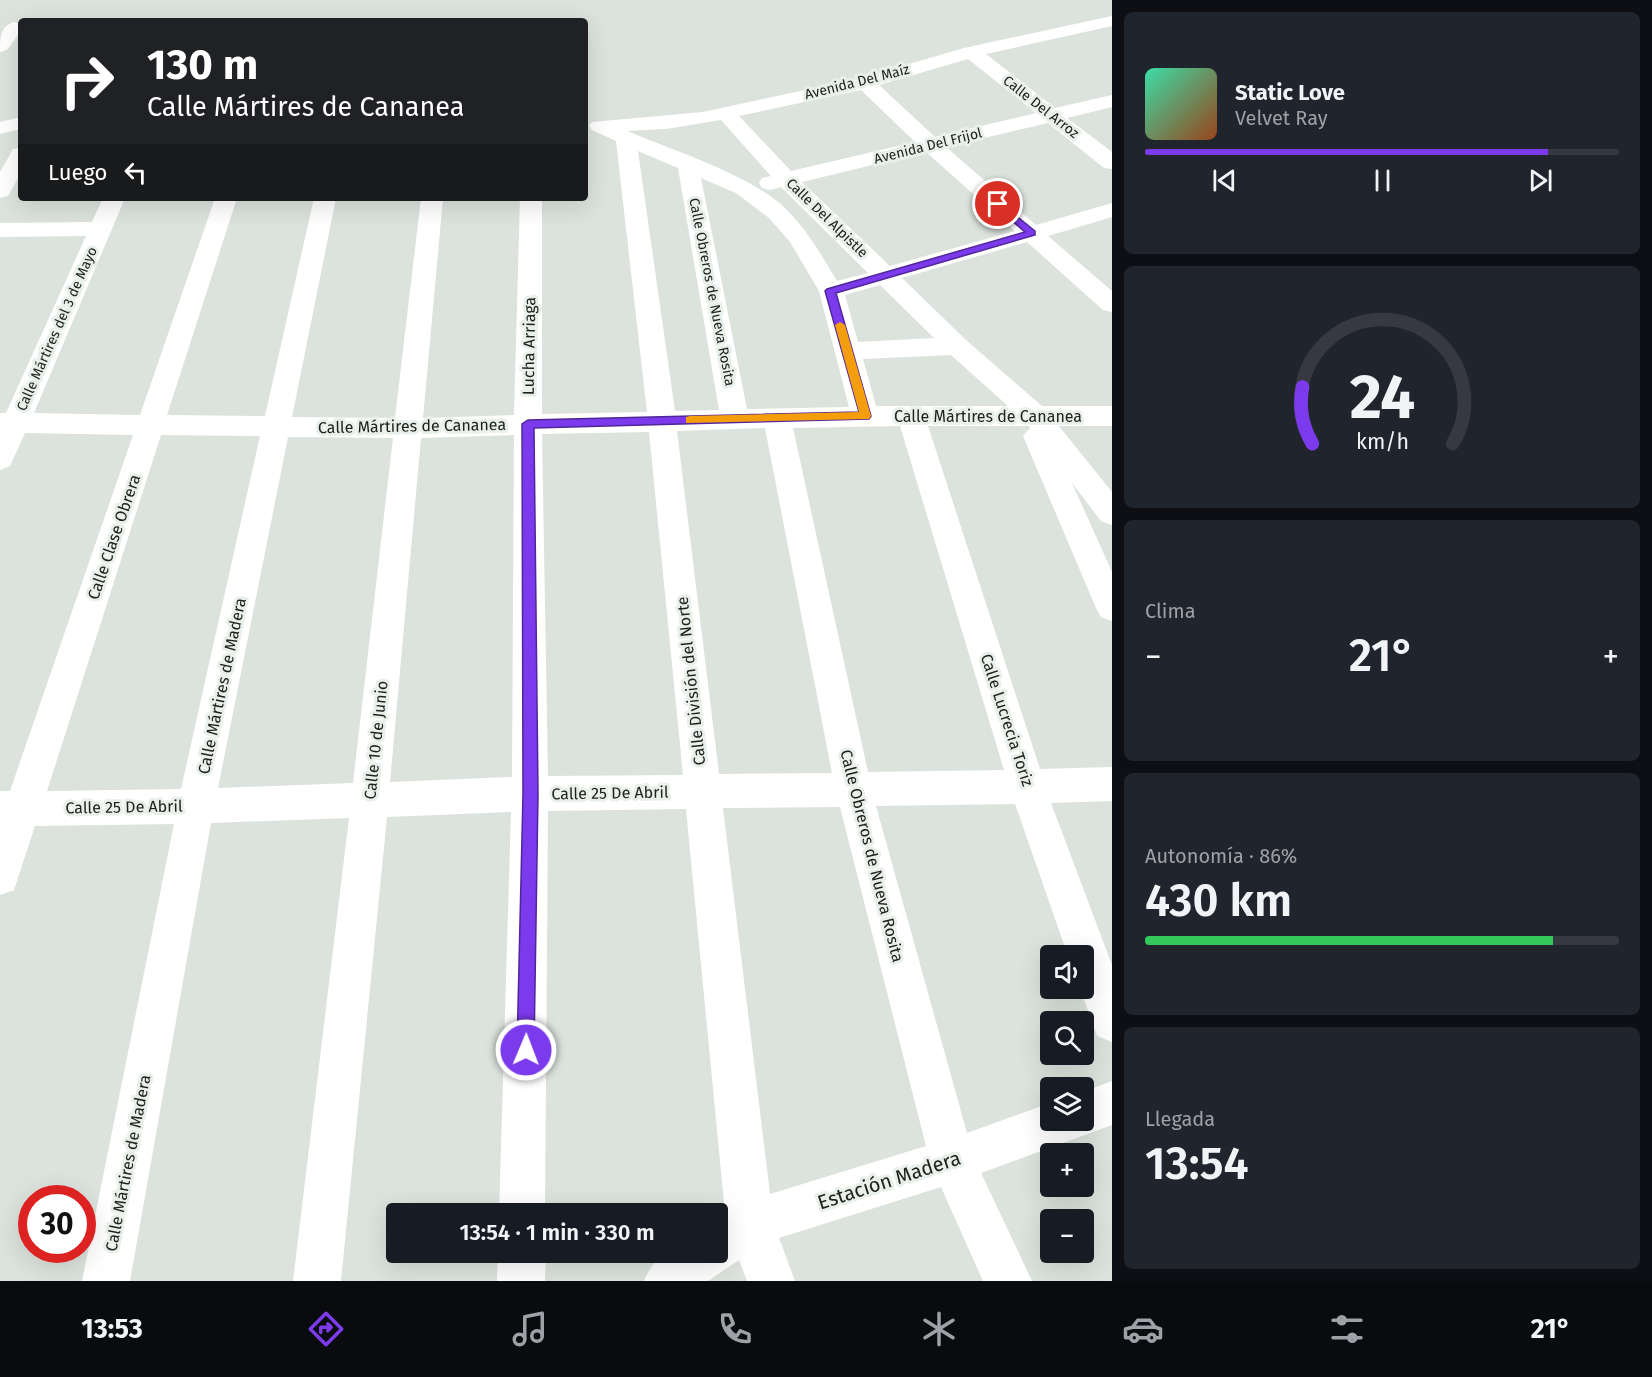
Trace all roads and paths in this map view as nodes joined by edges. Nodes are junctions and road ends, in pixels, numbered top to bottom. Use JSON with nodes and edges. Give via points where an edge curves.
{"nodes":[{"id":1,"x":1112,"y":21,"type":"edge"},
{"id":2,"x":1084,"y":26,"type":"junction"},
{"id":3,"x":14,"y":28,"type":"dead end"},
{"id":4,"x":1103,"y":38,"type":"dead end"},
{"id":5,"x":0,"y":46,"type":"edge"},
{"id":6,"x":970,"y":52,"type":"junction"},
{"id":7,"x":865,"y":82,"type":"junction"},
{"id":8,"x":1112,"y":101,"type":"edge"},
{"id":9,"x":725,"y":113,"type":"junction"},
{"id":10,"x":1052,"y":116,"type":"junction"},
{"id":11,"x":18,"y":124,"type":"edge"},
{"id":12,"x":0,"y":128,"type":"edge"},
{"id":13,"x":603,"y":129,"type":"edge"},
{"id":14,"x":932,"y":145,"type":"junction"},
{"id":15,"x":18,"y":159,"type":"edge"},
{"id":16,"x":1112,"y":163,"type":"edge"},
{"id":17,"x":688,"y":165,"type":"junction"},
{"id":18,"x":787,"y":180,"type":"junction"},
{"id":19,"x":744,"y":188,"type":"junction"},
{"id":20,"x":0,"y":191,"type":"edge"},
{"id":21,"x":113,"y":201,"type":"edge"},
{"id":22,"x":225,"y":201,"type":"edge"},
{"id":23,"x":325,"y":201,"type":"edge"},
{"id":24,"x":432,"y":201,"type":"edge"},
{"id":25,"x":531,"y":201,"type":"edge"},
{"id":26,"x":1112,"y":210,"type":"edge"},
{"id":27,"x":101,"y":229,"type":"junction"},
{"id":28,"x":0,"y":230,"type":"edge"},
{"id":29,"x":1032,"y":233,"type":"junction"},
{"id":30,"x":885,"y":275,"type":"junction"},
{"id":31,"x":831,"y":291,"type":"junction"},
{"id":32,"x":1112,"y":304,"type":"edge"},
{"id":33,"x":957,"y":346,"type":"junction"},
{"id":34,"x":847,"y":351,"type":"junction"},
{"id":35,"x":865,"y":416,"type":"junction"},
{"id":36,"x":910,"y":416,"type":"junction"},
{"id":37,"x":1112,"y":416,"type":"edge"},
{"id":38,"x":1033,"y":417,"type":"junction"},
{"id":39,"x":777,"y":418,"type":"junction"},
{"id":40,"x":662,"y":420,"type":"junction"},
{"id":41,"x":735,"y":420,"type":"junction"},
{"id":42,"x":8,"y":423,"type":"edge"},
{"id":43,"x":528,"y":424,"type":"junction"},
{"id":44,"x":151,"y":427,"type":"junction"},
{"id":45,"x":278,"y":428,"type":"junction"},
{"id":46,"x":407,"y":428,"type":"junction"},
{"id":47,"x":0,"y":459,"type":"edge"},
{"id":48,"x":1112,"y":513,"type":"edge"},
{"id":49,"x":1112,"y":608,"type":"edge"},
{"id":50,"x":1112,"y":784,"type":"edge"},
{"id":51,"x":1027,"y":787,"type":"junction"},
{"id":52,"x":853,"y":788,"type":"junction"},
{"id":53,"x":703,"y":792,"type":"junction"},
{"id":54,"x":530,"y":794,"type":"junction"},
{"id":55,"x":370,"y":799,"type":"junction"},
{"id":56,"x":196,"y":806,"type":"junction"},
{"id":57,"x":11,"y":808,"type":"edge"},
{"id":58,"x":0,"y":876,"type":"edge"},
{"id":59,"x":1112,"y":1022,"type":"edge"},
{"id":60,"x":1112,"y":1103,"type":"edge"},
{"id":61,"x":1094,"y":1110,"type":"edge"},
{"id":62,"x":1040,"y":1129,"type":"edge"},
{"id":63,"x":952,"y":1161,"type":"junction"},
{"id":64,"x":522,"y":1203,"type":"edge"},
{"id":65,"x":733,"y":1235,"type":"edge"},
{"id":66,"x":522,"y":1263,"type":"edge"},
{"id":67,"x":693,"y":1263,"type":"edge"},
{"id":68,"x":106,"y":1281,"type":"edge"},
{"id":69,"x":317,"y":1281,"type":"edge"},
{"id":70,"x":521,"y":1281,"type":"edge"},
{"id":71,"x":668,"y":1281,"type":"edge"},
{"id":72,"x":771,"y":1281,"type":"edge"},
{"id":73,"x":1008,"y":1281,"type":"edge"}],
"edges":[{"from":1,"to":2,"type":"street","name":"Avenida Del Maíz"},
{"from":2,"to":4,"type":"street"},
{"from":2,"to":6,"type":"street","name":"Avenida Del Maíz"},
{"from":3,"to":5,"type":"street"},
{"from":6,"to":7,"type":"street","name":"Avenida Del Maíz"},
{"from":6,"to":10,"type":"street","name":"Calle Del Arroz"},
{"from":7,"to":9,"type":"street","name":"Avenida Del Maíz"},
{"from":7,"to":14,"type":"street"},
{"from":8,"to":10,"type":"street","name":"Avenida Del Frijol"},
{"from":9,"to":13,"type":"street","name":"Avenida Del Maíz"},
{"from":9,"to":18,"type":"street","name":"Calle Del Alpistle"},
{"from":10,"to":14,"type":"street","name":"Avenida Del Frijol"},
{"from":10,"to":16,"type":"street","name":"Calle Del Arroz"},
{"from":11,"to":12,"type":"street"},
{"from":13,"to":17,"type":"street"},
{"from":13,"to":40,"type":"street","name":"Calle División del Norte"},
{"from":14,"to":18,"type":"street","name":"Avenida Del Frijol"},
{"from":14,"to":29,"type":"street"},
{"from":15,"to":20,"type":"street"},
{"from":17,"to":19,"type":"street"},
{"from":17,"to":41,"type":"street","name":"Calle Obreros de Nueva Rosita"},
{"from":18,"to":19,"type":"street","name":"Avenida Del Frijol"},
{"from":18,"to":30,"type":"street","name":"Calle Del Alpistle"},
{"from":19,"to":31,"type":"street","via":[[777,213],[800,239]]},
{"from":21,"to":27,"type":"street","name":"Calle Mártires del 3 de Mayo"},
{"from":22,"to":44,"type":"street","name":"Calle Clase Obrera"},
{"from":23,"to":45,"type":"street","name":"Calle Mártires de Madera"},
{"from":24,"to":46,"type":"street","name":"Calle 10 de Junio"},
{"from":25,"to":43,"type":"street","name":"Lucha Arriaga"},
{"from":26,"to":29,"type":"street"},
{"from":27,"to":28,"type":"street"},
{"from":27,"to":42,"type":"street","name":"Calle Mártires del 3 de Mayo"},
{"from":29,"to":30,"type":"street"},
{"from":29,"to":32,"type":"street"},
{"from":30,"to":31,"type":"street"},
{"from":30,"to":33,"type":"street","name":"Calle Del Alpistle"},
{"from":31,"to":34,"type":"street"},
{"from":33,"to":34,"type":"street"},
{"from":33,"to":38,"type":"street","name":"Calle Del Alpistle"},
{"from":34,"to":35,"type":"street"},
{"from":35,"to":36,"type":"street","name":"Calle Mártires de Cananea"},
{"from":35,"to":39,"type":"street","name":"Calle Mártires de Cananea"},
{"from":36,"to":38,"type":"street","name":"Calle Mártires de Cananea"},
{"from":36,"to":51,"type":"street","name":"Calle Lucrecia Toriz"},
{"from":37,"to":38,"type":"street","name":"Calle Mártires de Cananea"},
{"from":38,"to":48,"type":"street"},
{"from":38,"to":49,"type":"street"},
{"from":39,"to":41,"type":"street","name":"Calle Mártires de Cananea"},
{"from":39,"to":52,"type":"street","name":"Calle Obreros de Nueva Rosita"},
{"from":40,"to":41,"type":"street","name":"Calle Mártires de Cananea"},
{"from":40,"to":43,"type":"street","name":"Calle Mártires de Cananea"},
{"from":40,"to":53,"type":"street","name":"Calle División del Norte"},
{"from":42,"to":44,"type":"street","name":"Calle Mártires de Cananea"},
{"from":42,"to":47,"type":"street","name":"Calle Mártires del 3 de Mayo"},
{"from":43,"to":46,"type":"street","name":"Calle Mártires de Cananea"},
{"from":43,"to":54,"type":"street","name":"Lucha Arriaga"},
{"from":44,"to":45,"type":"street","name":"Calle Mártires de Cananea"},
{"from":44,"to":57,"type":"street","name":"Calle Clase Obrera"},
{"from":45,"to":46,"type":"street","name":"Calle Mártires de Cananea"},
{"from":45,"to":56,"type":"street","name":"Calle Mártires de Madera"},
{"from":46,"to":55,"type":"street","name":"Calle 10 de Junio"},
{"from":50,"to":51,"type":"street","name":"Calle 25 De Abril"},
{"from":51,"to":52,"type":"street","name":"Calle 25 De Abril"},
{"from":51,"to":59,"type":"street","name":"Calle Lucrecia Toriz"},
{"from":52,"to":53,"type":"street","name":"Calle 25 De Abril"},
{"from":52,"to":63,"type":"street","name":"Calle Obreros de Nueva Rosita"},
{"from":53,"to":54,"type":"street","name":"Calle 25 De Abril"},
{"from":53,"to":65,"type":"street","name":"Calle División del Norte"},
{"from":54,"to":55,"type":"street","name":"Calle 25 De Abril"},
{"from":54,"to":64,"type":"street","name":"Lucha Arriaga"},
{"from":55,"to":56,"type":"street","name":"Calle 25 De Abril"},
{"from":55,"to":69,"type":"street","name":"Calle 10 de Junio"},
{"from":56,"to":57,"type":"street","name":"Calle 25 De Abril"},
{"from":56,"to":68,"type":"street","name":"Calle Mártires de Madera"},
{"from":57,"to":58,"type":"street","name":"Calle Clase Obrera"},
{"from":60,"to":61,"type":"street"},
{"from":62,"to":63,"type":"street","name":"Estación Madera"},
{"from":63,"to":65,"type":"street","name":"Estación Madera"},
{"from":63,"to":73,"type":"street","name":"Calle Obreros de Nueva Rosita"},
{"from":65,"to":72,"type":"street","name":"Calle División del Norte"},
{"from":66,"to":70,"type":"street"},
{"from":67,"to":71,"type":"street"}]}
